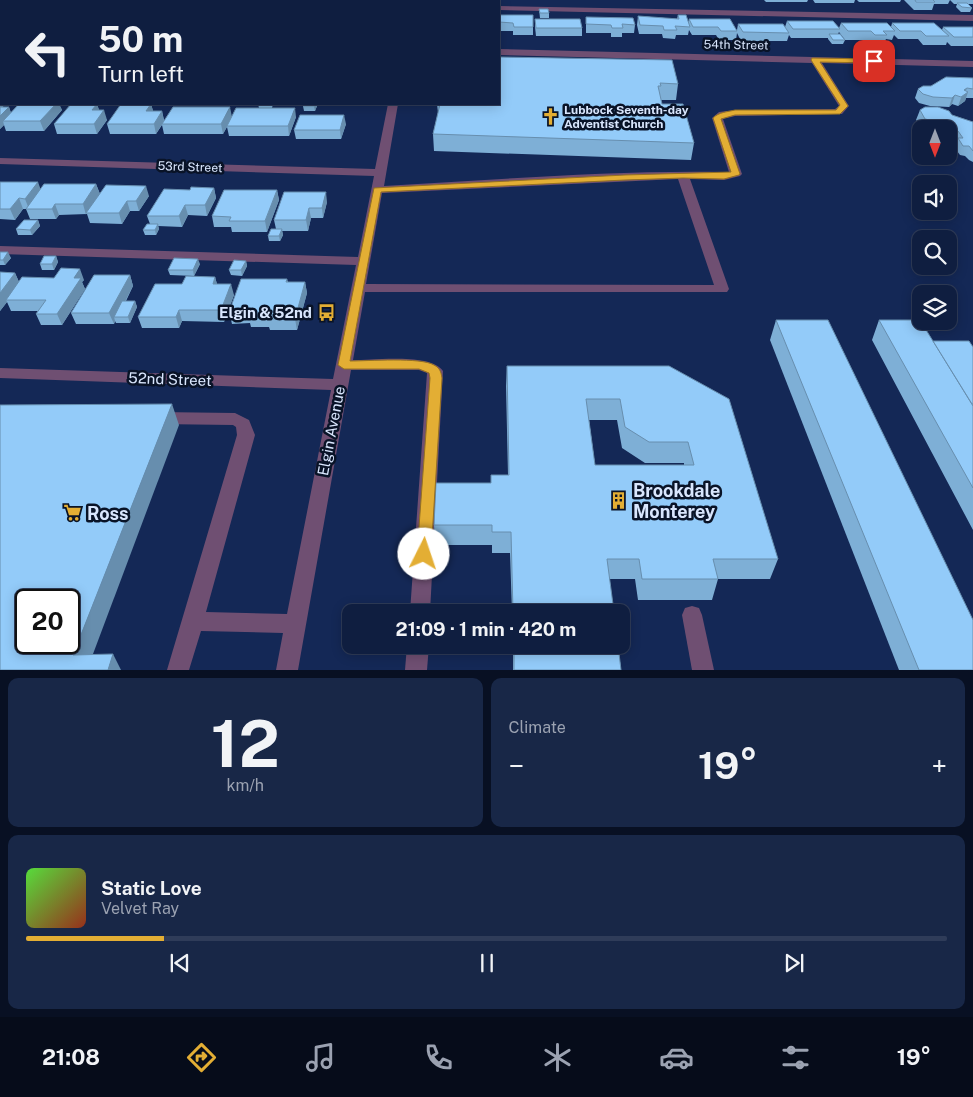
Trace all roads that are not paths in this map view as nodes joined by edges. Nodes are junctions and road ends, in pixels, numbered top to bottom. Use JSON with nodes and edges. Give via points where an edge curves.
{"nodes":[{"id":1,"x":500,"y":8,"type":"edge"},
{"id":2,"x":973,"y":18,"type":"edge"},
{"id":3,"x":500,"y":52,"type":"edge"},
{"id":4,"x":815,"y":60,"type":"junction"},
{"id":5,"x":973,"y":64,"type":"edge"},
{"id":6,"x":393,"y":105,"type":"edge"},
{"id":7,"x":0,"y":161,"type":"edge"},
{"id":8,"x":380,"y":173,"type":"junction"},
{"id":9,"x":683,"y":175,"type":"junction"},
{"id":10,"x":377,"y":190,"type":"junction"},
{"id":11,"x":0,"y":250,"type":"edge"},
{"id":12,"x":363,"y":261,"type":"junction"},
{"id":13,"x":358,"y":288,"type":"junction"},
{"id":14,"x":344,"y":365,"type":"junction"},
{"id":15,"x":0,"y":373,"type":"edge"},
{"id":16,"x":340,"y":385,"type":"junction"},
{"id":17,"x":137,"y":418,"type":"edge"},
{"id":18,"x":421,"y":604,"type":"edge"},
{"id":19,"x":692,"y":615,"type":"dead end"},
{"id":20,"x":193,"y":621,"type":"junction"},
{"id":21,"x":295,"y":624,"type":"junction"},
{"id":22,"x":417,"y":654,"type":"edge"},
{"id":23,"x":178,"y":670,"type":"edge"},
{"id":24,"x":287,"y":670,"type":"edge"},
{"id":25,"x":416,"y":670,"type":"edge"},
{"id":26,"x":703,"y":670,"type":"edge"}],
"edges":[{"from":1,"to":2,"type":"street"},
{"from":3,"to":4,"type":"street","name":"54th Street"},
{"from":4,"to":5,"type":"street","name":"54th Street"},
{"from":4,"to":9,"type":"street","via":[[844,106],[838,112],[723,114],[717,118],[736,174]]},
{"from":6,"to":8,"type":"street","name":"Elgin Avenue"},
{"from":7,"to":8,"type":"street","name":"53rd Street"},
{"from":8,"to":10,"type":"street","name":"Elgin Avenue"},
{"from":9,"to":10,"type":"street"},
{"from":9,"to":13,"type":"street","via":[[722,289]]},
{"from":10,"to":12,"type":"street","name":"Elgin Avenue"},
{"from":11,"to":12,"type":"street"},
{"from":12,"to":13,"type":"street","name":"Elgin Avenue"},
{"from":13,"to":14,"type":"street","name":"Elgin Avenue"},
{"from":14,"to":16,"type":"street","name":"Elgin Avenue"},
{"from":14,"to":18,"type":"street","via":[[419,365],[434,371]]},
{"from":15,"to":16,"type":"street","name":"52nd Street"},
{"from":16,"to":21,"type":"street","name":"Elgin Avenue"},
{"from":17,"to":20,"type":"street","via":[[235,419],[246,427]]},
{"from":19,"to":26,"type":"street"},
{"from":20,"to":21,"type":"street"},
{"from":20,"to":23,"type":"street"},
{"from":21,"to":24,"type":"street","name":"Elgin Avenue"},
{"from":22,"to":25,"type":"street"}]}
